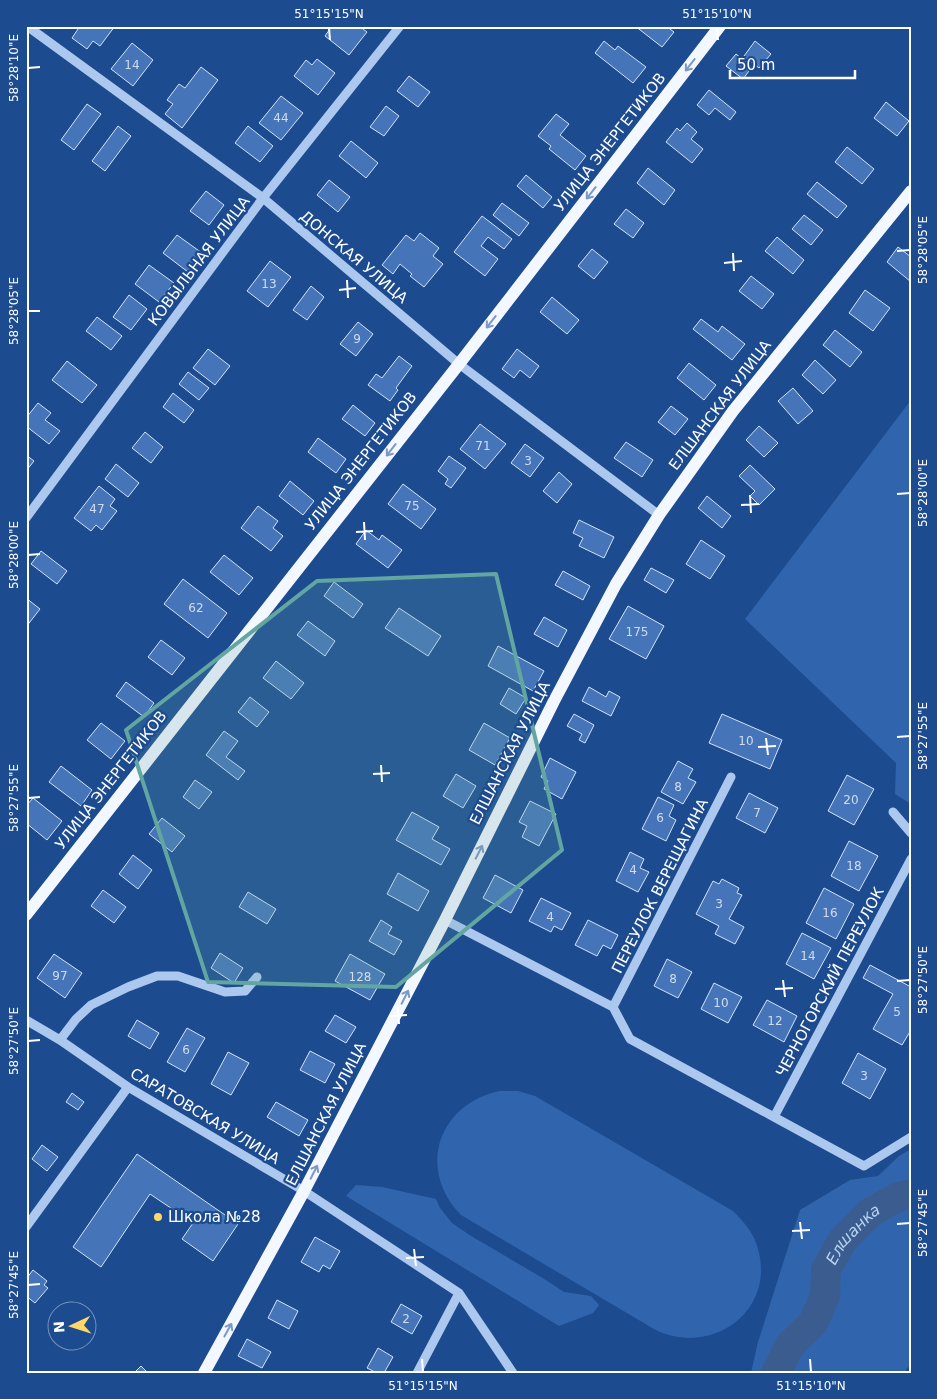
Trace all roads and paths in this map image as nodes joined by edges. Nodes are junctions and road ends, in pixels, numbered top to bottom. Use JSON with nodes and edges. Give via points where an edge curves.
{"nodes":[{"id":1,"x":27,"y":26,"type":"edge"},
{"id":2,"x":400,"y":26,"type":"edge"},
{"id":3,"x":720,"y":26,"type":"edge"},
{"id":4,"x":911,"y":191,"type":"edge"},
{"id":5,"x":263,"y":198,"type":"junction"},
{"id":6,"x":459,"y":364,"type":"junction"},
{"id":7,"x":659,"y":515,"type":"junction"},
{"id":8,"x":26,"y":518,"type":"edge"},
{"id":9,"x":732,"y":777,"type":"dead end"},
{"id":10,"x":893,"y":812,"type":"dead end"},
{"id":11,"x":911,"y":833,"type":"edge"},
{"id":12,"x":911,"y":859,"type":"edge"},
{"id":13,"x":26,"y":915,"type":"edge"},
{"id":14,"x":445,"y":920,"type":"junction"},
{"id":15,"x":257,"y":977,"type":"dead end"},
{"id":16,"x":613,"y":1007,"type":"junction"},
{"id":17,"x":26,"y":1020,"type":"edge"},
{"id":18,"x":60,"y":1040,"type":"junction"},
{"id":19,"x":128,"y":1087,"type":"junction"},
{"id":20,"x":774,"y":1117,"type":"junction"},
{"id":21,"x":911,"y":1137,"type":"edge"},
{"id":22,"x":304,"y":1191,"type":"junction"},
{"id":23,"x":26,"y":1227,"type":"edge"},
{"id":24,"x":458,"y":1293,"type":"junction"},
{"id":25,"x":204,"y":1373,"type":"edge"},
{"id":26,"x":417,"y":1373,"type":"edge"},
{"id":27,"x":513,"y":1373,"type":"edge"}],
"edges":[{"from":1,"to":5,"type":"street","name":"ДОНСКАЯ УЛИЦА"},
{"from":2,"to":5,"type":"street","name":"КОВЫЛЬНАЯ УЛИЦА"},
{"from":3,"to":6,"type":"main road","name":"УЛИЦА ЭНЕРГЕТИКОВ","one_way":true},
{"from":4,"to":7,"type":"main road","name":"ЕЛШАНСКАЯ УЛИЦА","via":[[733,411]]},
{"from":5,"to":6,"type":"street","name":"ДОНСКАЯ УЛИЦА"},
{"from":5,"to":8,"type":"street","name":"КОВЫЛЬНАЯ УЛИЦА"},
{"from":6,"to":7,"type":"street","name":"ДОНСКАЯ УЛИЦА"},
{"from":6,"to":13,"type":"main road","name":"УЛИЦА ЭНЕРГЕТИКОВ","one_way":true},
{"from":14,"to":7,"type":"main road","name":"ЕЛШАНСКАЯ УЛИЦА","one_way":true,"via":[[611,592]]},
{"from":9,"to":16,"type":"street","name":"ПЕРЕУЛОК ВЕРЕЩАГИНА"},
{"from":10,"to":11,"type":"street"},
{"from":12,"to":20,"type":"street","name":"ЧЕРНОГОРСКИЙ ПЕРЕУЛОК"},
{"from":14,"to":16,"type":"street"},
{"from":22,"to":14,"type":"main road","name":"ЕЛШАНСКАЯ УЛИЦА","one_way":true},
{"from":15,"to":18,"type":"street","via":[[245,990],[225,992],[178,976],[157,976],[90,1005]]},
{"from":16,"to":20,"type":"street","via":[[630,1039]]},
{"from":17,"to":18,"type":"street","name":"САРАТОВСКАЯ УЛИЦА"},
{"from":18,"to":19,"type":"street","name":"САРАТОВСКАЯ УЛИЦА"},
{"from":19,"to":22,"type":"street","name":"САРАТОВСКАЯ УЛИЦА"},
{"from":19,"to":23,"type":"street"},
{"from":20,"to":21,"type":"street","via":[[864,1166]]},
{"from":22,"to":24,"type":"street","name":"САРАТОВСКАЯ УЛИЦА"},
{"from":25,"to":22,"type":"main road","name":"ЕЛШАНСКАЯ УЛИЦА","one_way":true},
{"from":24,"to":26,"type":"street"},
{"from":24,"to":27,"type":"street","name":"САРАТОВСКАЯ УЛИЦА"}]}
